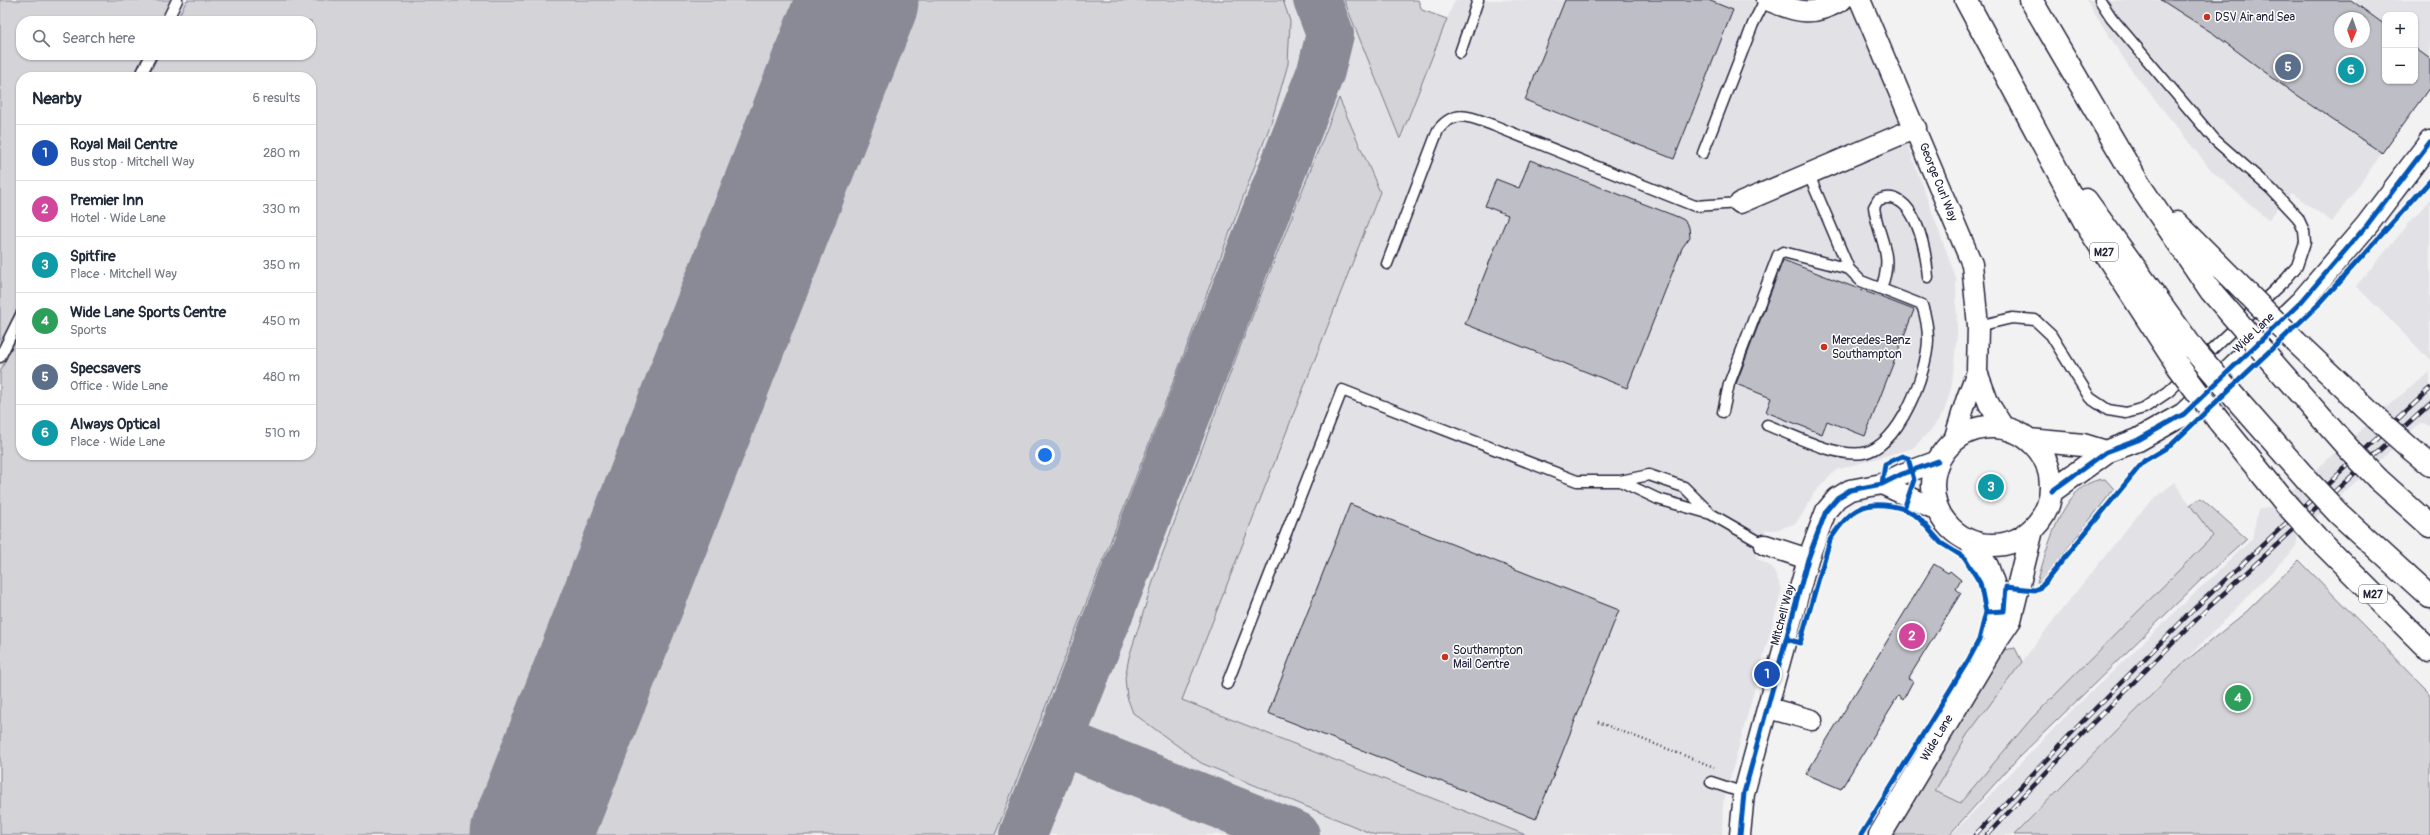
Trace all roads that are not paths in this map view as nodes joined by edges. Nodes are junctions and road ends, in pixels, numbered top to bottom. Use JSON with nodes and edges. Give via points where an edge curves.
{"nodes":[{"id":1,"x":177,"y":0,"type":"edge"},
{"id":2,"x":1478,"y":0,"type":"edge"},
{"id":3,"x":1766,"y":0,"type":"edge"},
{"id":4,"x":1842,"y":0,"type":"edge"},
{"id":5,"x":1860,"y":0,"type":"edge"},
{"id":6,"x":1966,"y":0,"type":"edge"},
{"id":7,"x":2031,"y":0,"type":"edge"},
{"id":8,"x":2100,"y":0,"type":"edge"},
{"id":9,"x":169,"y":16,"type":"edge"},
{"id":10,"x":1460,"y":52,"type":"dead end"},
{"id":11,"x":148,"y":60,"type":"edge"},
{"id":12,"x":142,"y":72,"type":"edge"},
{"id":13,"x":1916,"y":128,"type":"junction"},
{"id":14,"x":2039,"y":134,"type":"junction"},
{"id":15,"x":2430,"y":142,"type":"edge"},
{"id":16,"x":1703,"y":153,"type":"dead end"},
{"id":17,"x":1809,"y":175,"type":"junction"},
{"id":18,"x":2140,"y":186,"type":"junction"},
{"id":19,"x":1740,"y":203,"type":"joint"},
{"id":20,"x":1387,"y":264,"type":"dead end"},
{"id":21,"x":1849,"y":269,"type":"junction"},
{"id":22,"x":1928,"y":277,"type":"dead end"},
{"id":23,"x":1881,"y":288,"type":"junction"},
{"id":24,"x":16,"y":324,"type":"edge"},
{"id":25,"x":1978,"y":326,"type":"junction"},
{"id":26,"x":0,"y":357,"type":"edge"},
{"id":27,"x":1978,"y":372,"type":"junction"},
{"id":28,"x":1723,"y":412,"type":"dead end"},
{"id":29,"x":1767,"y":425,"type":"dead end"},
{"id":30,"x":2004,"y":428,"type":"junction"},
{"id":31,"x":1954,"y":440,"type":"junction"},
{"id":32,"x":2029,"y":440,"type":"junction"},
{"id":33,"x":2106,"y":452,"type":"junction"},
{"id":34,"x":1938,"y":461,"type":"junction"},
{"id":35,"x":2430,"y":465,"type":"edge"},
{"id":36,"x":1620,"y":481,"type":"junction"},
{"id":37,"x":1882,"y":484,"type":"junction"},
{"id":38,"x":2052,"y":491,"type":"junction"},
{"id":39,"x":1937,"y":510,"type":"junction"},
{"id":40,"x":1711,"y":514,"type":"junction"},
{"id":41,"x":2430,"y":526,"type":"edge"},
{"id":42,"x":2032,"y":530,"type":"junction"},
{"id":43,"x":1970,"y":542,"type":"junction"},
{"id":44,"x":1765,"y":545,"type":"joint"},
{"id":45,"x":1808,"y":560,"type":"junction"},
{"id":46,"x":2430,"y":597,"type":"edge"},
{"id":47,"x":1995,"y":642,"type":"junction"},
{"id":48,"x":2430,"y":651,"type":"edge"},
{"id":49,"x":1227,"y":684,"type":"dead end"},
{"id":50,"x":1768,"y":708,"type":"junction"},
{"id":51,"x":1812,"y":720,"type":"dead end"},
{"id":52,"x":1711,"y":782,"type":"dead end"},
{"id":53,"x":1744,"y":793,"type":"junction"},
{"id":54,"x":1740,"y":835,"type":"edge"},
{"id":55,"x":1880,"y":835,"type":"edge"}],
"edges":[{"from":1,"to":9,"type":"lane"},
{"from":2,"to":10,"type":"lane"},
{"from":3,"to":4,"type":"street","via":[[1800,12],[1828,8]]},
{"from":3,"to":16,"type":"lane","via":[[1753,24]]},
{"from":5,"to":13,"type":"street","name":"George Curl Way"},
{"from":6,"to":14,"type":"main road","number":"M27"},
{"from":7,"to":18,"type":"main road"},
{"from":8,"to":25,"type":"lane","via":[[2111,17],[2214,140],[2271,189],[2298,218],[2304,231],[2303,251],[2287,278],[2168,392],[2144,408],[2126,413],[2108,410],[2090,398],[2051,335],[2035,320],[2012,318]]},
{"from":11,"to":12,"type":"lane"},
{"from":13,"to":17,"type":"street"},
{"from":13,"to":25,"type":"street","name":"George Curl Way","via":[[1972,264]]},
{"from":14,"to":46,"type":"main road","number":"M27","bridge":true,"via":[[2194,350],[2339,514]]},
{"from":14,"to":48,"type":"main road","number":"M27","bridge":true,"via":[[2086,224],[2178,366],[2218,420],[2316,537]]},
{"from":15,"to":33,"type":"main road","name":"Wide Lane","via":[[2367,225],[2302,301],[2184,414],[2138,440]]},
{"from":17,"to":19,"type":"street"},
{"from":17,"to":21,"type":"lane"},
{"from":18,"to":35,"type":"main road","bridge":true,"via":[[2296,342]]},
{"from":18,"to":41,"type":"main road","bridge":true,"via":[[2211,290],[2231,314],[2348,448]]},
{"from":19,"to":20,"type":"lane","via":[[1695,206],[1495,126],[1465,116],[1454,117],[1444,122],[1438,130]]},
{"from":21,"to":23,"type":"lane","via":[[1861,281]]},
{"from":21,"to":28,"type":"lane","via":[[1783,252],[1778,255],[1729,384]]},
{"from":22,"to":23,"type":"lane","via":[[1922,244],[1908,208],[1903,201],[1885,197],[1878,200],[1874,208],[1888,260]]},
{"from":23,"to":29,"type":"lane","via":[[1922,305],[1927,318],[1928,341],[1922,375],[1907,408],[1884,442],[1876,449],[1862,453],[1844,452],[1822,447]]},
{"from":24,"to":26,"type":"lane"},
{"from":25,"to":27,"type":"street","name":"George Curl Way"},
{"from":27,"to":30,"type":"street","name":"George Curl Way","via":[[1989,404]]},
{"from":27,"to":31,"type":"street","name":"George Curl Way"},
{"from":30,"to":31,"type":"main road","via":[[1975,429]]},
{"from":30,"to":32,"type":"main road"},
{"from":31,"to":34,"type":"main road"},
{"from":32,"to":33,"type":"main road","via":[[2083,445]]},
{"from":32,"to":38,"type":"main road","via":[[2042,454],[2048,466]]},
{"from":33,"to":38,"type":"main road","name":"Wide Lane"},
{"from":34,"to":37,"type":"street","name":"Mitchell Way"},
{"from":34,"to":39,"type":"main road","via":[[1933,477],[1933,494]]},
{"from":36,"to":40,"type":"lane","via":[[1658,498]]},
{"from":36,"to":40,"type":"lane","via":[[1649,474],[1684,487]]},
{"from":36,"to":49,"type":"lane","via":[[1577,481],[1342,390]]},
{"from":37,"to":39,"type":"street"},
{"from":37,"to":45,"type":"street","name":"Mitchell Way","via":[[1850,490],[1837,498],[1826,511]]},
{"from":38,"to":42,"type":"main road","via":[[2049,506]]},
{"from":39,"to":43,"type":"main road","via":[[1945,524]]},
{"from":40,"to":44,"type":"lane"},
{"from":42,"to":43,"type":"main road","via":[[2018,540],[2003,545],[1986,546]]},
{"from":42,"to":47,"type":"main road","name":"Wide Lane","via":[[2010,620]]},
{"from":43,"to":47,"type":"main road","via":[[1987,566],[1994,586]]},
{"from":44,"to":45,"type":"street"},
{"from":45,"to":50,"type":"street","name":"Mitchell Way"},
{"from":47,"to":55,"type":"main road","name":"Wide Lane"},
{"from":50,"to":51,"type":"street"},
{"from":50,"to":53,"type":"street","name":"Mitchell Way"},
{"from":52,"to":53,"type":"lane"},
{"from":53,"to":54,"type":"street","name":"Mitchell Way"}]}
